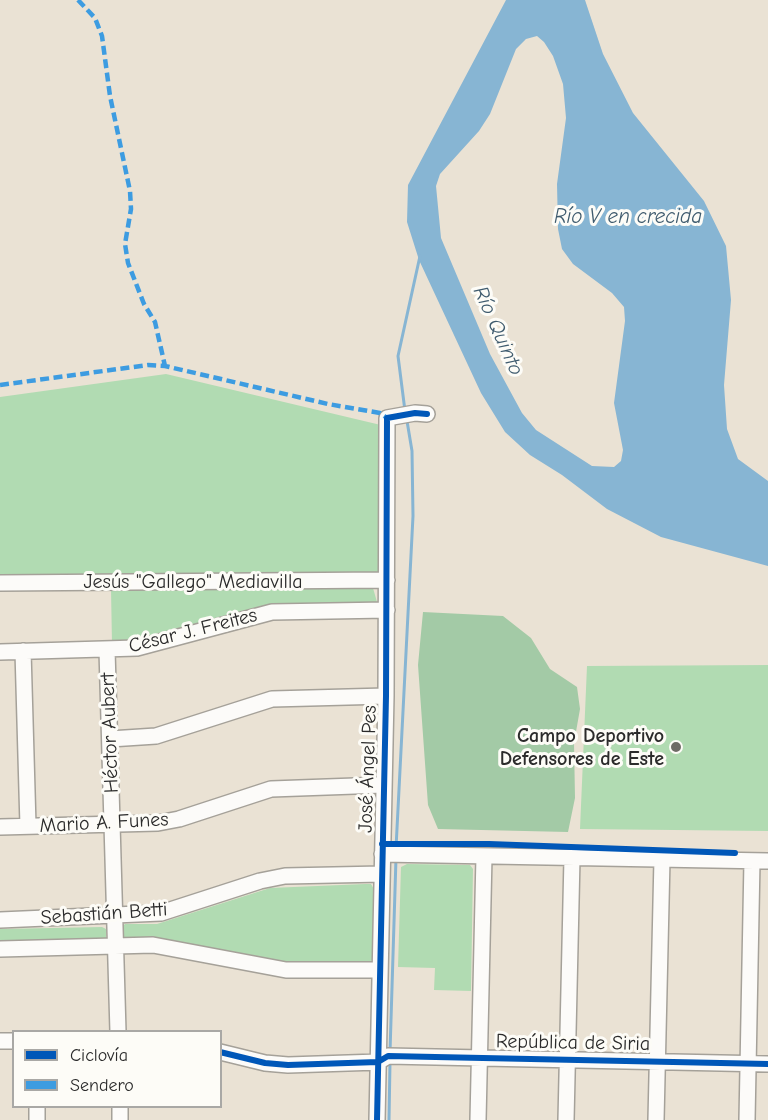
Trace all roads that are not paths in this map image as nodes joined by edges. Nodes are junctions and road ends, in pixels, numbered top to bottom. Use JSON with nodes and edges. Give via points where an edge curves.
{"nodes":[{"id":1,"x":421,"y":414,"type":"dead end"},
{"id":2,"x":387,"y":580,"type":"junction"},
{"id":3,"x":0,"y":583,"type":"edge"},
{"id":4,"x":387,"y":610,"type":"junction"},
{"id":5,"x":107,"y":650,"type":"junction"},
{"id":6,"x":23,"y":651,"type":"junction"},
{"id":7,"x":0,"y":652,"type":"edge"},
{"id":8,"x":386,"y":696,"type":"junction"},
{"id":9,"x":110,"y":739,"type":"junction"},
{"id":10,"x":383,"y":785,"type":"junction"},
{"id":11,"x":28,"y":826,"type":"junction"},
{"id":12,"x":112,"y":826,"type":"junction"},
{"id":13,"x":0,"y":827,"type":"edge"},
{"id":14,"x":382,"y":854,"type":"junction"},
{"id":15,"x":484,"y":856,"type":"junction"},
{"id":16,"x":572,"y":858,"type":"junction"},
{"id":17,"x":663,"y":859,"type":"junction"},
{"id":18,"x":752,"y":861,"type":"junction"},
{"id":19,"x":768,"y":861,"type":"edge"},
{"id":20,"x":382,"y":874,"type":"junction"},
{"id":21,"x":115,"y":915,"type":"junction"},
{"id":22,"x":0,"y":920,"type":"edge"},
{"id":23,"x":116,"y":945,"type":"junction"},
{"id":24,"x":0,"y":949,"type":"edge"},
{"id":25,"x":380,"y":970,"type":"junction"},
{"id":26,"x":118,"y":1030,"type":"edge"},
{"id":27,"x":222,"y":1052,"type":"edge"},
{"id":28,"x":479,"y":1058,"type":"junction"},
{"id":29,"x":567,"y":1059,"type":"junction"},
{"id":30,"x":657,"y":1061,"type":"junction"},
{"id":31,"x":378,"y":1062,"type":"junction"},
{"id":32,"x":749,"y":1064,"type":"junction"},
{"id":33,"x":768,"y":1064,"type":"edge"},
{"id":34,"x":377,"y":1120,"type":"edge"},
{"id":35,"x":478,"y":1120,"type":"edge"},
{"id":36,"x":566,"y":1120,"type":"edge"},
{"id":37,"x":656,"y":1120,"type":"edge"},
{"id":38,"x":747,"y":1120,"type":"edge"}],
"edges":[{"from":1,"to":2,"type":"street","name":"José Ángel Pes","via":[[390,418]]},
{"from":2,"to":3,"type":"street","name":"Jesús \"Gallego\" Mediavilla"},
{"from":2,"to":4,"type":"street","name":"José Ángel Pes"},
{"from":4,"to":5,"type":"street","name":"César J. Freites","via":[[272,612],[155,645]]},
{"from":4,"to":8,"type":"street","name":"José Ángel Pes"},
{"from":5,"to":6,"type":"street","name":"César J. Freites"},
{"from":5,"to":9,"type":"street","name":"Héctor Aubert"},
{"from":6,"to":7,"type":"street","name":"César J. Freites"},
{"from":6,"to":11,"type":"street"},
{"from":8,"to":9,"type":"street","via":[[272,699],[156,736]]},
{"from":8,"to":10,"type":"street","name":"José Ángel Pes"},
{"from":9,"to":12,"type":"street","name":"Héctor Aubert"},
{"from":10,"to":12,"type":"street","name":"Mario A. Funes","via":[[271,789],[179,819]]},
{"from":10,"to":14,"type":"street","name":"José Ángel Pes"},
{"from":11,"to":12,"type":"street","name":"Mario A. Funes"},
{"from":11,"to":13,"type":"street","name":"Mario A. Funes"},
{"from":12,"to":21,"type":"street","name":"Héctor Aubert"},
{"from":14,"to":15,"type":"street"},
{"from":14,"to":20,"type":"street","name":"José Ángel Pes"},
{"from":15,"to":16,"type":"street"},
{"from":15,"to":28,"type":"street"},
{"from":16,"to":17,"type":"street"},
{"from":16,"to":29,"type":"street"},
{"from":17,"to":18,"type":"street"},
{"from":17,"to":30,"type":"street"},
{"from":18,"to":19,"type":"street"},
{"from":18,"to":32,"type":"street"},
{"from":20,"to":21,"type":"street","name":"Sebastián Betti","via":[[285,876],[174,911]]},
{"from":20,"to":25,"type":"street","name":"José Ángel Pes"},
{"from":21,"to":22,"type":"street","name":"Sebastián Betti"},
{"from":21,"to":23,"type":"street","name":"Héctor Aubert"},
{"from":23,"to":24,"type":"street"},
{"from":23,"to":25,"type":"street","via":[[168,947],[286,970]]},
{"from":23,"to":26,"type":"street","name":"Héctor Aubert"},
{"from":25,"to":31,"type":"street","name":"José Ángel Pes"},
{"from":27,"to":31,"type":"street","name":"República de Siria","via":[[288,1065]]},
{"from":28,"to":29,"type":"street","name":"República de Siria"},
{"from":28,"to":31,"type":"street","name":"República de Siria","via":[[388,1056]]},
{"from":28,"to":35,"type":"street"},
{"from":29,"to":30,"type":"street","name":"República de Siria"},
{"from":29,"to":36,"type":"street"},
{"from":30,"to":32,"type":"street","name":"República de Siria"},
{"from":30,"to":37,"type":"street"},
{"from":31,"to":34,"type":"street","name":"José Ángel Pes"},
{"from":32,"to":33,"type":"street","name":"República de Siria"},
{"from":32,"to":38,"type":"street"}]}
